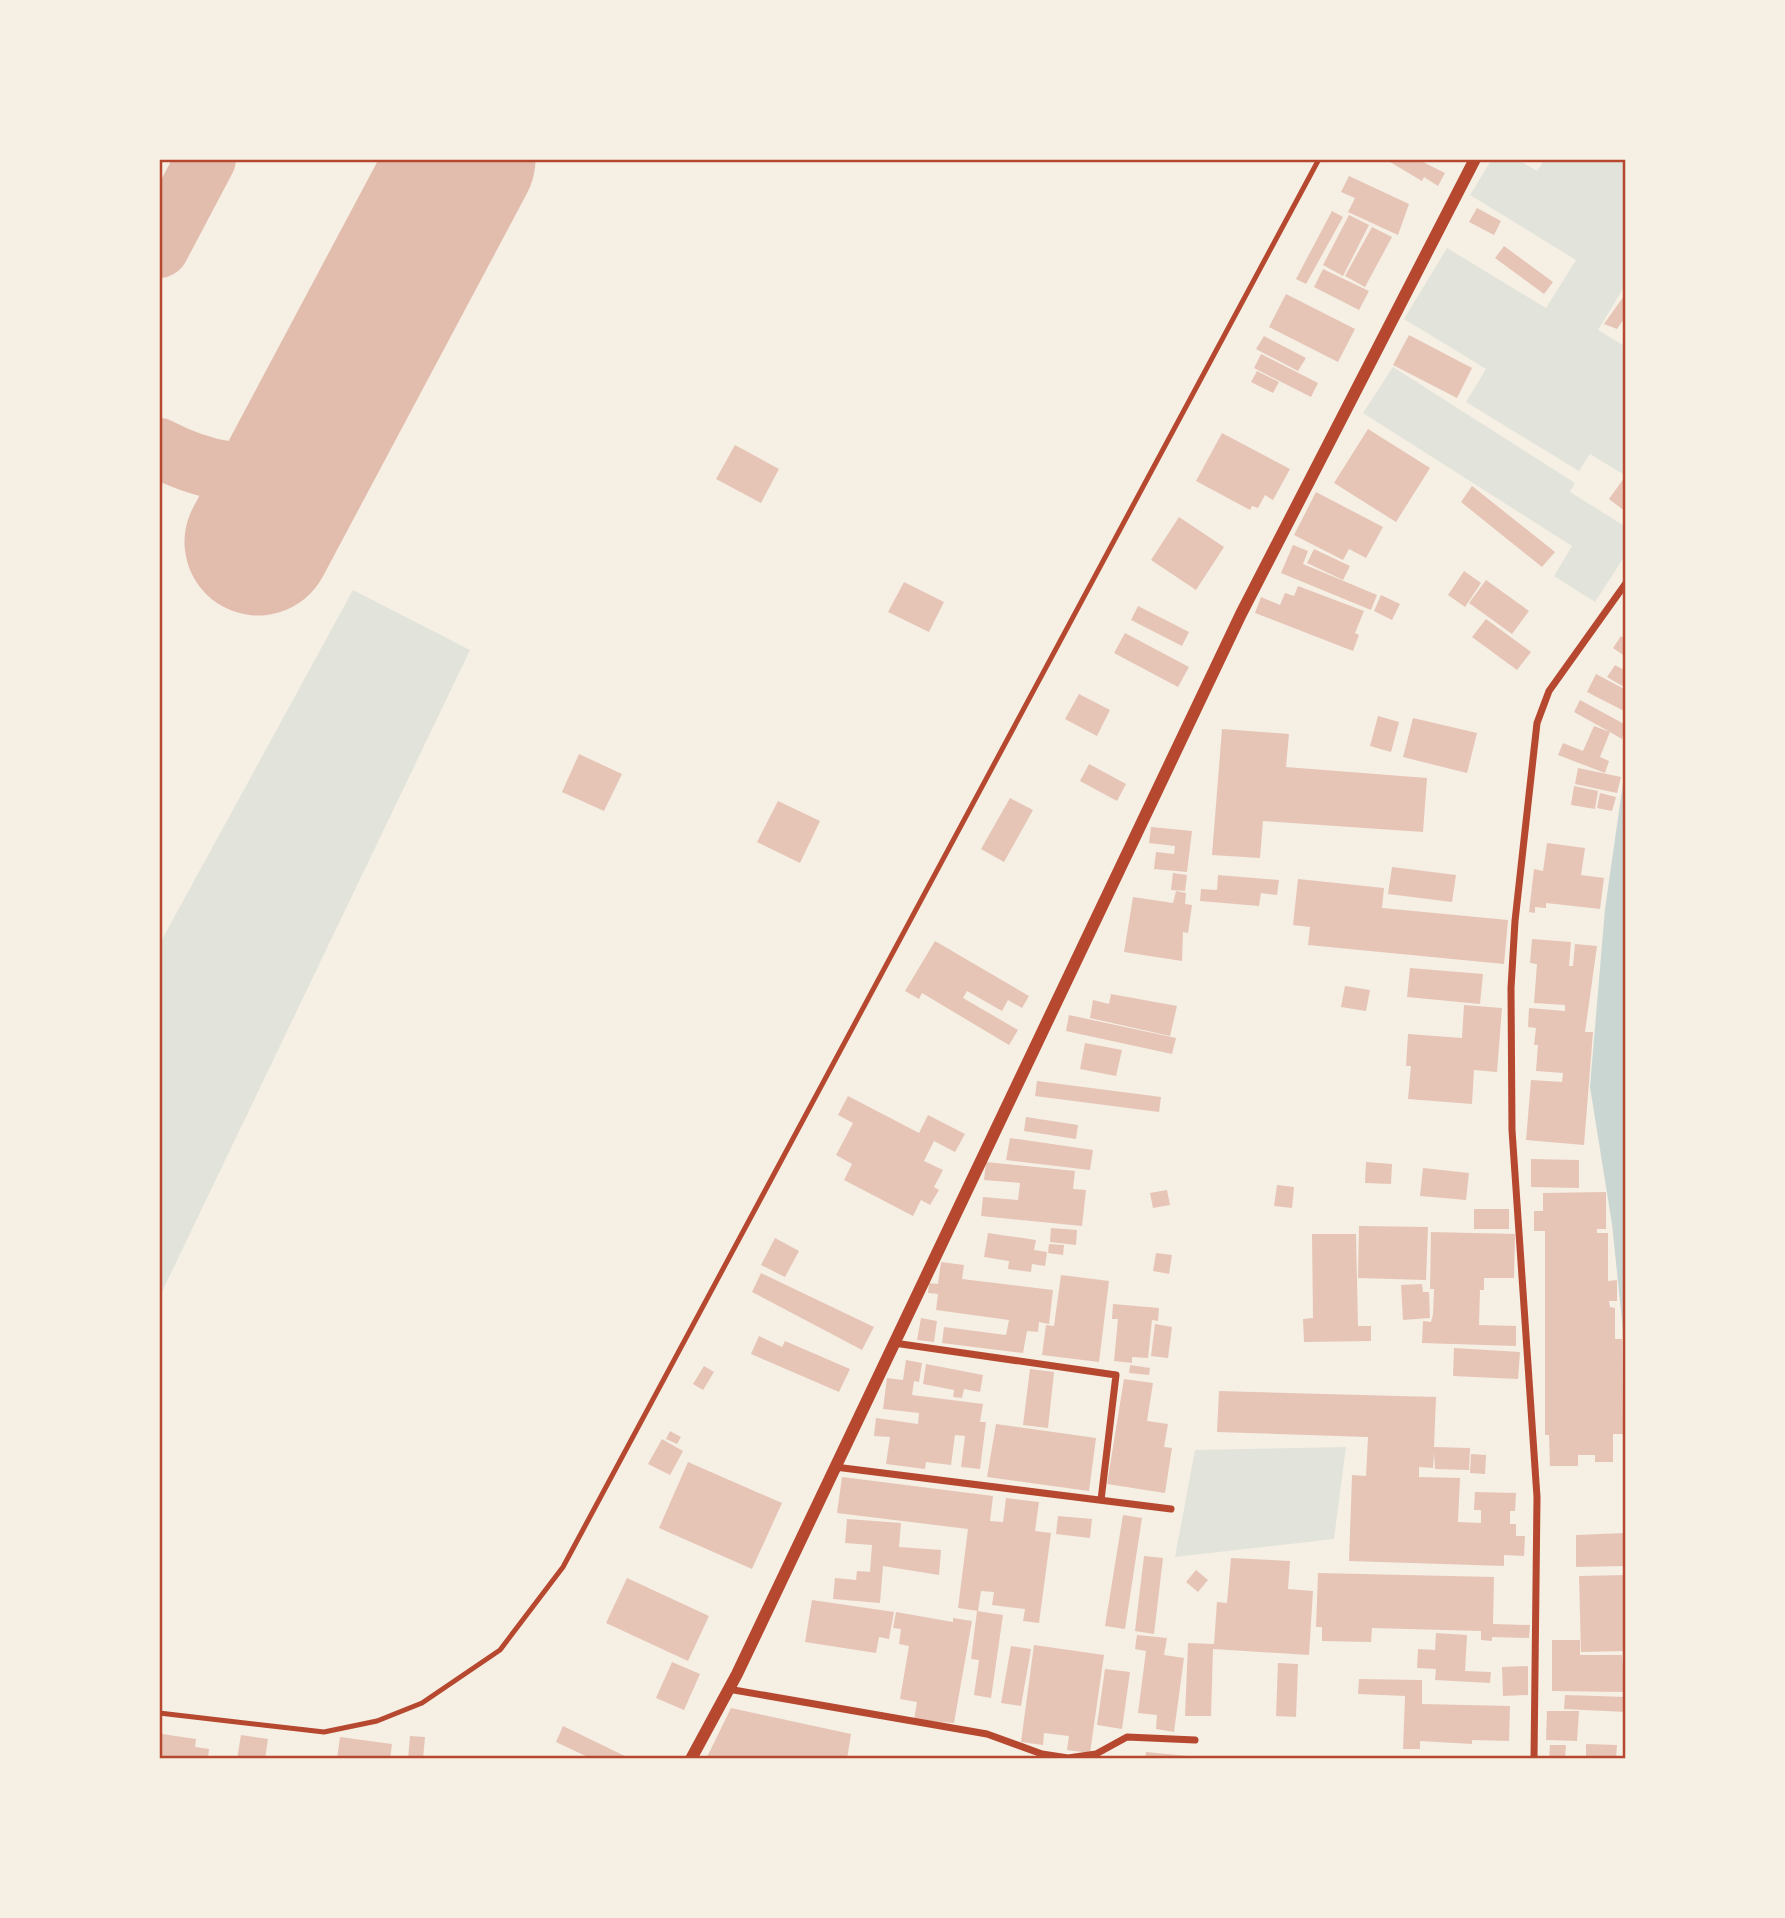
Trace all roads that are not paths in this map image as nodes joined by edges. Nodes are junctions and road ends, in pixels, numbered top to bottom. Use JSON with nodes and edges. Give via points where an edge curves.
{"nodes":[{"id":1,"x":1319,"y":159,"type":"edge"},
{"id":2,"x":1475,"y":159,"type":"edge"},
{"id":3,"x":1626,"y":583,"type":"edge"},
{"id":4,"x":894,"y":1343,"type":"junction"},
{"id":5,"x":835,"y":1466,"type":"junction"},
{"id":6,"x":1101,"y":1500,"type":"junction"},
{"id":7,"x":1171,"y":1509,"type":"dead end"},
{"id":8,"x":728,"y":1689,"type":"junction"},
{"id":9,"x":159,"y":1713,"type":"edge"},
{"id":10,"x":1195,"y":1740,"type":"dead end"},
{"id":11,"x":691,"y":1759,"type":"edge"},
{"id":12,"x":1534,"y":1759,"type":"edge"}],
"edges":[{"from":1,"to":9,"type":"lane","via":[[555,1578],[500,1650],[422,1703],[377,1721],[324,1732]]},
{"from":2,"to":4,"type":"street","via":[[1241,614]]},
{"from":3,"to":12,"type":"street","via":[[1549,691],[1537,723],[1515,921],[1512,1130],[1537,1497]]},
{"from":4,"to":5,"type":"street"},
{"from":4,"to":6,"type":"street","via":[[1116,1375]]},
{"from":5,"to":6,"type":"street"},
{"from":5,"to":8,"type":"street"},
{"from":6,"to":7,"type":"street"},
{"from":8,"to":10,"type":"street","via":[[987,1734],[1042,1754],[1068,1758],[1096,1754],[1126,1738]]},
{"from":8,"to":11,"type":"street"}]}
